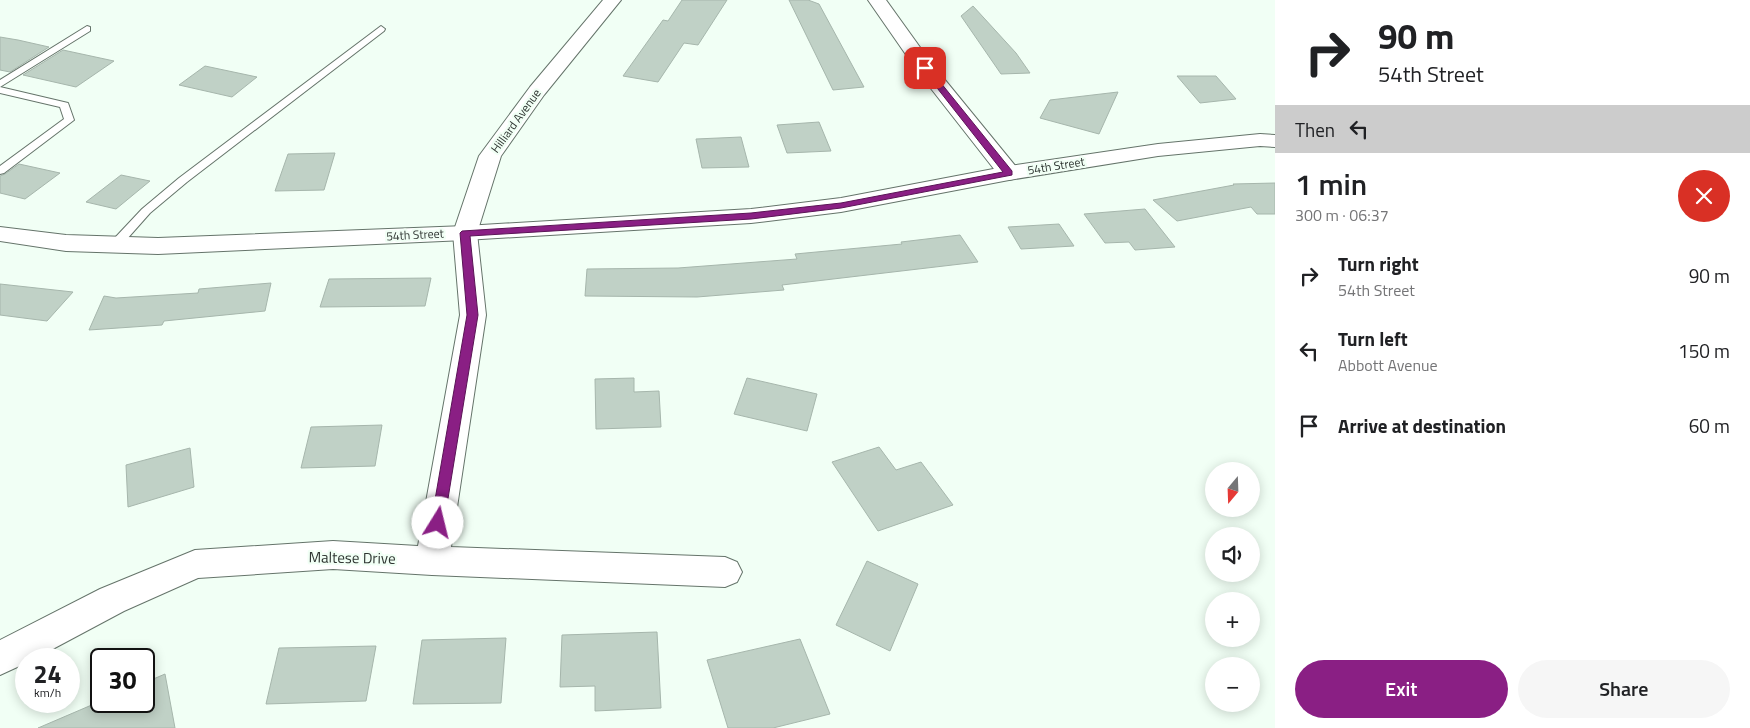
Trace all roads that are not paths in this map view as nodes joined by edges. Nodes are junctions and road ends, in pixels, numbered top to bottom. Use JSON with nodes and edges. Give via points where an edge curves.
{"nodes":[{"id":1,"x":612,"y":0,"type":"edge"},
{"id":2,"x":877,"y":0,"type":"edge"},
{"id":3,"x":87,"y":29,"type":"dead end"},
{"id":4,"x":381,"y":29,"type":"dead end"},
{"id":5,"x":0,"y":84,"type":"edge"},
{"id":6,"x":0,"y":90,"type":"edge"},
{"id":7,"x":1275,"y":142,"type":"edge"},
{"id":8,"x":0,"y":171,"type":"edge"},
{"id":9,"x":1009,"y":173,"type":"junction"},
{"id":10,"x":465,"y":233,"type":"junction"},
{"id":11,"x":0,"y":234,"type":"edge"},
{"id":12,"x":115,"y":245,"type":"junction"},
{"id":13,"x":432,"y":561,"type":"junction"},
{"id":14,"x":725,"y":572,"type":"dead end"},
{"id":15,"x":0,"y":658,"type":"edge"}],
"edges":[{"from":1,"to":10,"type":"street","name":"Hilliard Avenue","via":[[537,91],[490,156]]},
{"from":2,"to":9,"type":"street","via":[[925,68]]},
{"from":3,"to":5,"type":"lane"},
{"from":4,"to":12,"type":"lane","via":[[182,180],[146,211]]},
{"from":6,"to":8,"type":"lane","via":[[64,104],[69,120]]},
{"from":7,"to":9,"type":"street","name":"54th Street","via":[[1260,140],[1158,150]]},
{"from":9,"to":10,"type":"street","name":"54th Street","via":[[841,205],[751,216]]},
{"from":10,"to":12,"type":"street","name":"54th Street"},
{"from":10,"to":13,"type":"street","name":"Hilliard Avenue","via":[[472,315]]},
{"from":11,"to":12,"type":"street","name":"54th Street","via":[[66,243]]},
{"from":13,"to":14,"type":"street","name":"Maltese Drive"},
{"from":13,"to":15,"type":"street","name":"Maltese Drive","via":[[333,555],[195,564],[112,600]]}]}
